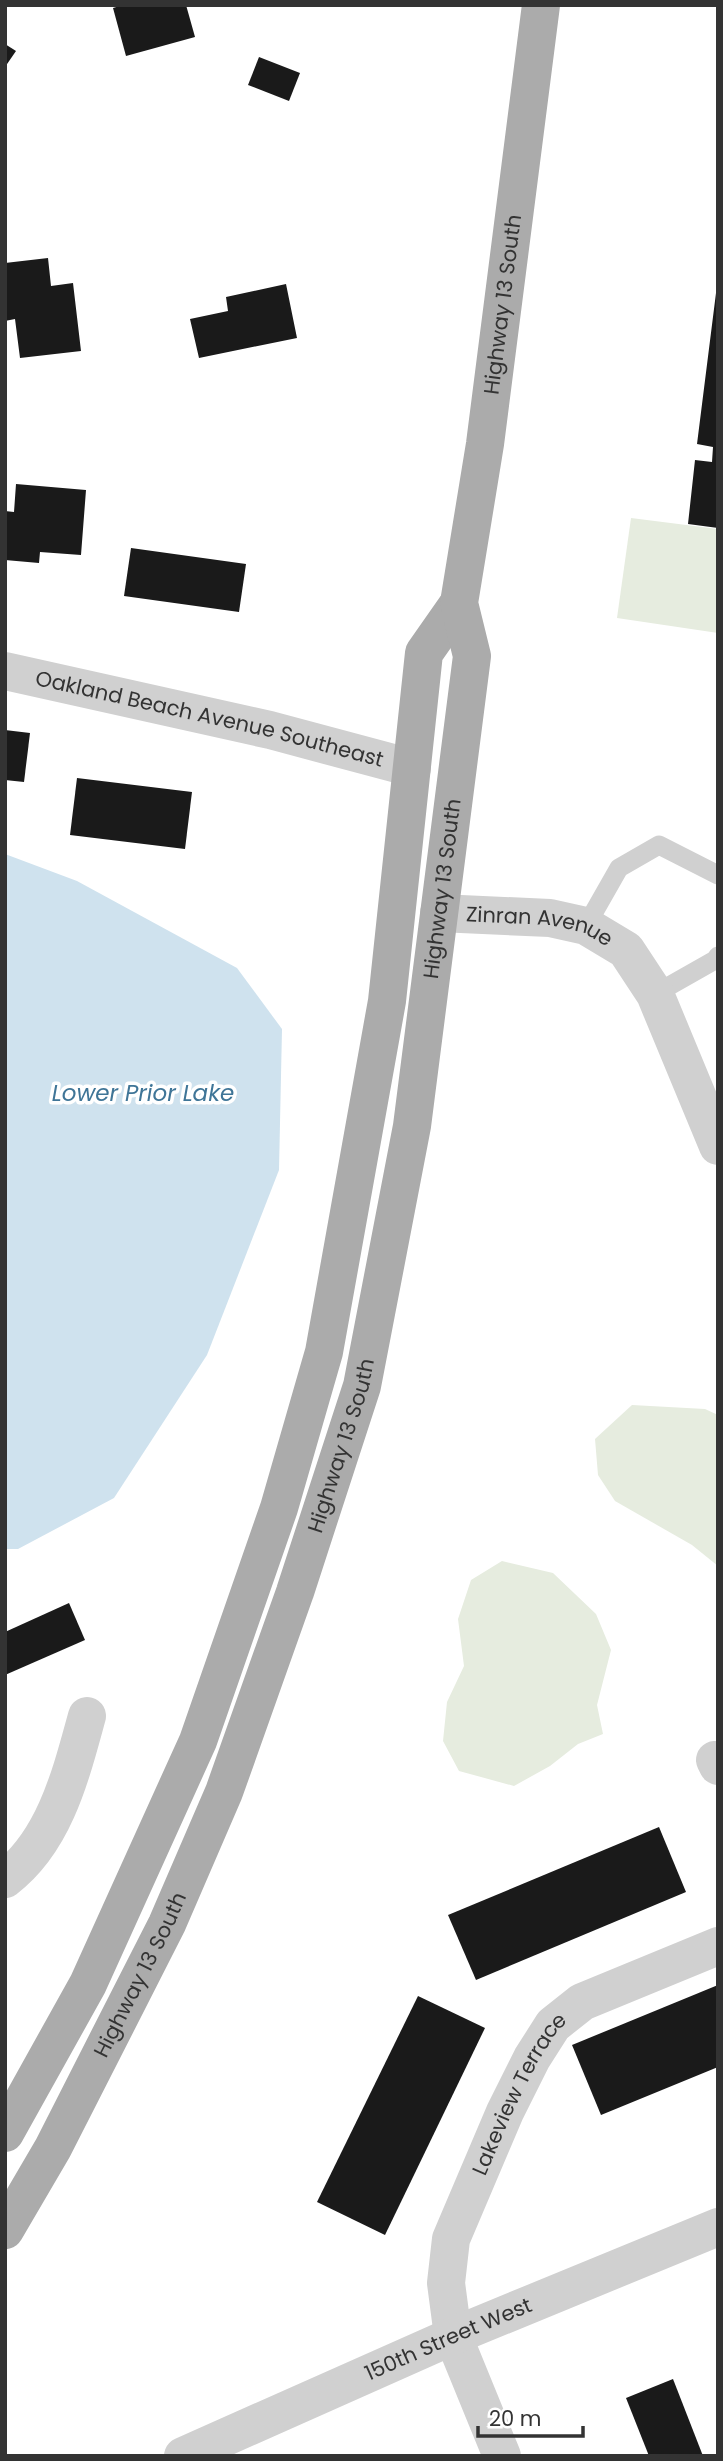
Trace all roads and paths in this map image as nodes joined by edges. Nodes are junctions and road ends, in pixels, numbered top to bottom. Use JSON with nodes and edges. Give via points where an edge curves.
{"nodes":[{"id":1,"x":541,"y":5,"type":"edge"},
{"id":2,"x":458,"y":603,"type":"junction"},
{"id":3,"x":5,"y":671,"type":"edge"},
{"id":4,"x":412,"y":768,"type":"junction"},
{"id":5,"x":718,"y":875,"type":"edge"},
{"id":6,"x":439,"y":913,"type":"junction"},
{"id":7,"x":586,"y":926,"type":"junction"},
{"id":8,"x":718,"y":956,"type":"edge"},
{"id":9,"x":655,"y":994,"type":"junction"},
{"id":10,"x":718,"y":1146,"type":"edge"},
{"id":11,"x":87,"y":1716,"type":"dead end"},
{"id":12,"x":5,"y":1879,"type":"edge"},
{"id":13,"x":718,"y":1946,"type":"edge"},
{"id":14,"x":5,"y":2133,"type":"edge"},
{"id":15,"x":718,"y":2227,"type":"edge"},
{"id":16,"x":5,"y":2230,"type":"edge"},
{"id":17,"x":453,"y":2336,"type":"junction"},
{"id":18,"x":183,"y":2456,"type":"edge"},
{"id":19,"x":502,"y":2456,"type":"edge"}],
"edges":[{"from":1,"to":2,"type":"main road","name":"Highway 13 South","via":[[485,444]]},
{"from":2,"to":4,"type":"main road","name":"Highway 13 South","via":[[424,653]]},
{"from":2,"to":6,"type":"main road","name":"Highway 13 South","via":[[472,656]]},
{"from":3,"to":4,"type":"street","name":"Oakland Beach Avenue Southeast","via":[[270,730]]},
{"from":4,"to":14,"type":"main road","name":"Highway 13 South","via":[[387,1001],[327,1339],[279,1507],[198,1741],[88,1984]]},
{"from":5,"to":7,"type":"lane","via":[[659,845],[619,868]]},
{"from":6,"to":7,"type":"street","name":"Zinran Avenue","via":[[550,918]]},
{"from":6,"to":16,"type":"main road","name":"Highway 13 South","via":[[412,1126],[362,1386],[295,1592],[224,1792],[167,1924],[54,2148]]},
{"from":7,"to":9,"type":"street","name":"Zinran Avenue","via":[[626,950]]},
{"from":8,"to":9,"type":"lane"},
{"from":9,"to":10,"type":"street","name":"Zinran Avenue"},
{"from":11,"to":12,"type":"street","via":[[55,1815],[21,1867]]},
{"from":13,"to":17,"type":"street","name":"Lakeview Terrace","via":[[582,2002],[554,2025],[505,2112],[451,2239],[446,2283]]},
{"from":15,"to":17,"type":"street","name":"150th Street West"},
{"from":17,"to":18,"type":"street","name":"150th Street West"},
{"from":17,"to":19,"type":"street","name":"Lakeview Terrace"}]}
